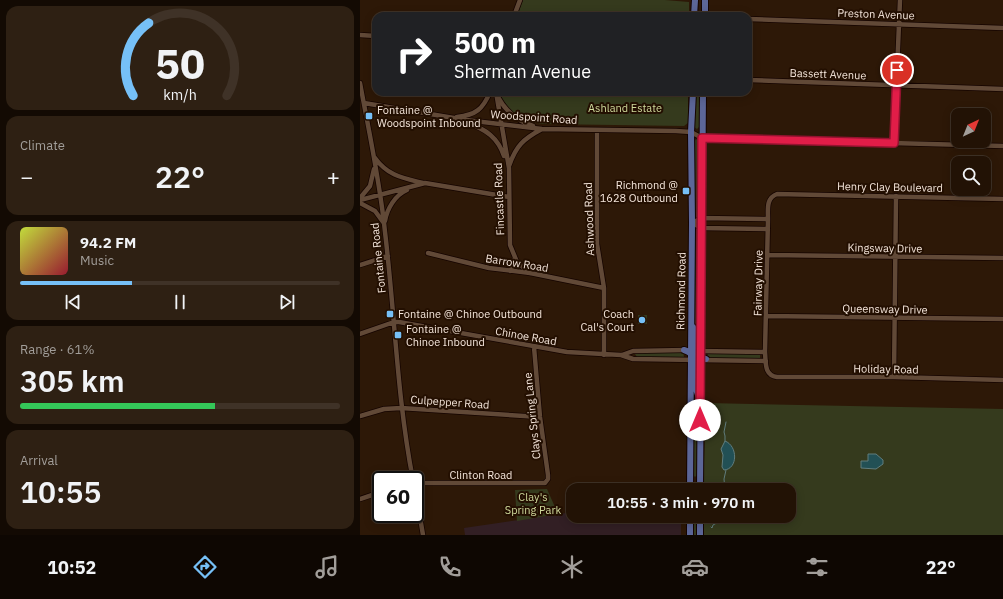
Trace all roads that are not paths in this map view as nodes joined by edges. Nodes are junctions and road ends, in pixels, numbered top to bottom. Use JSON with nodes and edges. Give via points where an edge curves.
{"nodes":[{"id":1,"x":520,"y":0,"type":"edge"},
{"id":2,"x":694,"y":0,"type":"edge"},
{"id":3,"x":705,"y":0,"type":"edge"},
{"id":4,"x":900,"y":0,"type":"edge"},
{"id":5,"x":516,"y":12,"type":"edge"},
{"id":6,"x":694,"y":12,"type":"edge"},
{"id":7,"x":705,"y":12,"type":"edge"},
{"id":8,"x":752,"y":19,"type":"edge"},
{"id":9,"x":899,"y":24,"type":"junction"},
{"id":10,"x":1003,"y":28,"type":"edge"},
{"id":11,"x":360,"y":35,"type":"edge"},
{"id":12,"x":372,"y":36,"type":"edge"},
{"id":13,"x":752,"y":80,"type":"edge"},
{"id":14,"x":360,"y":83,"type":"edge"},
{"id":15,"x":896,"y":85,"type":"junction"},
{"id":16,"x":1003,"y":90,"type":"edge"},
{"id":17,"x":488,"y":96,"type":"edge"},
{"id":18,"x":497,"y":96,"type":"edge"},
{"id":19,"x":498,"y":96,"type":"edge"},
{"id":20,"x":693,"y":96,"type":"edge"},
{"id":21,"x":703,"y":96,"type":"edge"},
{"id":22,"x":364,"y":103,"type":"junction"},
{"id":23,"x":453,"y":118,"type":"junction"},
{"id":24,"x":501,"y":124,"type":"junction"},
{"id":25,"x":542,"y":128,"type":"junction"},
{"id":26,"x":597,"y":130,"type":"junction"},
{"id":27,"x":691,"y":132,"type":"junction"},
{"id":28,"x":702,"y":138,"type":"junction"},
{"id":29,"x":894,"y":143,"type":"junction"},
{"id":30,"x":1003,"y":146,"type":"edge"},
{"id":31,"x":374,"y":157,"type":"junction"},
{"id":32,"x":509,"y":168,"type":"junction"},
{"id":33,"x":425,"y":184,"type":"junction"},
{"id":34,"x":777,"y":194,"type":"joint"},
{"id":35,"x":380,"y":195,"type":"junction"},
{"id":36,"x":896,"y":196,"type":"junction"},
{"id":37,"x":509,"y":198,"type":"junction"},
{"id":38,"x":360,"y":200,"type":"edge"},
{"id":39,"x":1003,"y":200,"type":"edge"},
{"id":40,"x":702,"y":218,"type":"junction"},
{"id":41,"x":768,"y":219,"type":"junction"},
{"id":42,"x":692,"y":223,"type":"junction"},
{"id":43,"x":384,"y":225,"type":"junction"},
{"id":44,"x":702,"y":228,"type":"junction"},
{"id":45,"x":768,"y":229,"type":"junction"},
{"id":46,"x":428,"y":253,"type":"dead end"},
{"id":47,"x":768,"y":255,"type":"junction"},
{"id":48,"x":388,"y":256,"type":"junction"},
{"id":49,"x":515,"y":257,"type":"junction"},
{"id":50,"x":895,"y":257,"type":"junction"},
{"id":51,"x":1003,"y":258,"type":"edge"},
{"id":52,"x":360,"y":265,"type":"edge"},
{"id":53,"x":510,"y":271,"type":"junction"},
{"id":54,"x":530,"y":273,"type":"junction"},
{"id":55,"x":604,"y":288,"type":"junction"},
{"id":56,"x":767,"y":316,"type":"junction"},
{"id":57,"x":894,"y":318,"type":"junction"},
{"id":58,"x":1003,"y":319,"type":"edge"},
{"id":59,"x":394,"y":322,"type":"junction"},
{"id":60,"x":360,"y":334,"type":"edge"},
{"id":61,"x":534,"y":347,"type":"junction"},
{"id":62,"x":766,"y":352,"type":"junction"},
{"id":63,"x":604,"y":355,"type":"junction"},
{"id":64,"x":620,"y":355,"type":"junction"},
{"id":65,"x":696,"y":355,"type":"junction"},
{"id":66,"x":766,"y":361,"type":"junction"},
{"id":67,"x":770,"y":375,"type":"joint"},
{"id":68,"x":894,"y":377,"type":"junction"},
{"id":69,"x":1003,"y":380,"type":"edge"},
{"id":70,"x":401,"y":408,"type":"junction"},
{"id":71,"x":360,"y":416,"type":"edge"},
{"id":72,"x":540,"y":417,"type":"junction"},
{"id":73,"x":412,"y":471,"type":"edge"},
{"id":74,"x":546,"y":482,"type":"joint"},
{"id":75,"x":424,"y":483,"type":"edge"},
{"id":76,"x":690,"y":483,"type":"edge"},
{"id":77,"x":700,"y":483,"type":"edge"},
{"id":78,"x":372,"y":495,"type":"edge"},
{"id":79,"x":360,"y":499,"type":"edge"},
{"id":80,"x":421,"y":523,"type":"edge"},
{"id":81,"x":690,"y":523,"type":"edge"},
{"id":82,"x":700,"y":523,"type":"edge"},
{"id":83,"x":423,"y":535,"type":"edge"},
{"id":84,"x":690,"y":535,"type":"edge"},
{"id":85,"x":700,"y":535,"type":"edge"}],
"edges":[{"from":1,"to":5,"type":"street"},
{"from":2,"to":6,"type":"main road"},
{"from":3,"to":7,"type":"main road"},
{"from":4,"to":9,"type":"street"},
{"from":8,"to":9,"type":"street","name":"Preston Avenue"},
{"from":9,"to":10,"type":"street","name":"Preston Avenue"},
{"from":9,"to":15,"type":"street"},
{"from":11,"to":12,"type":"street"},
{"from":13,"to":15,"type":"street","name":"Bassett Avenue"},
{"from":14,"to":22,"type":"street","name":"Fontaine Road"},
{"from":15,"to":16,"type":"street","name":"Bassett Avenue"},
{"from":15,"to":29,"type":"street"},
{"from":17,"to":23,"type":"street","via":[[479,110]]},
{"from":18,"to":24,"type":"street","name":"Fincastle Road"},
{"from":19,"to":25,"type":"street","via":[[513,116],[524,123]]},
{"from":20,"to":27,"type":"main road","name":"Richmond Road"},
{"from":21,"to":28,"type":"main road","name":"Richmond Road"},
{"from":22,"to":23,"type":"street","name":"Woodspoint Road"},
{"from":22,"to":31,"type":"street","name":"Fontaine Road"},
{"from":23,"to":24,"type":"street","name":"Woodspoint Road"},
{"from":23,"to":32,"type":"street","via":[[476,126],[492,136],[500,145]]},
{"from":24,"to":25,"type":"street","name":"Woodspoint Road"},
{"from":24,"to":32,"type":"street","name":"Fincastle Road"},
{"from":25,"to":26,"type":"street","name":"Woodspoint Road"},
{"from":25,"to":32,"type":"street","via":[[520,144]]},
{"from":26,"to":27,"type":"street","name":"Woodspoint Road"},
{"from":26,"to":55,"type":"street","name":"Ashwood Road","via":[[597,244]]},
{"from":27,"to":28,"type":"street","name":"Woodspoint Road"},
{"from":27,"to":42,"type":"main road","name":"Richmond Road"},
{"from":28,"to":29,"type":"street"},
{"from":28,"to":40,"type":"main road","name":"Richmond Road"},
{"from":29,"to":30,"type":"street"},
{"from":31,"to":33,"type":"street","via":[[390,173]]},
{"from":31,"to":35,"type":"street","name":"Fontaine Road"},
{"from":31,"to":38,"type":"street","via":[[370,186]]},
{"from":32,"to":37,"type":"street","name":"Fincastle Road"},
{"from":33,"to":35,"type":"street"},
{"from":33,"to":37,"type":"street"},
{"from":33,"to":43,"type":"street","via":[[404,191],[396,199],[387,212]]},
{"from":34,"to":36,"type":"street","name":"Henry Clay Boulevard"},
{"from":34,"to":41,"type":"street","name":"Fairway Drive","via":[[770,199]]},
{"from":35,"to":38,"type":"street"},
{"from":35,"to":43,"type":"street","name":"Fontaine Road"},
{"from":36,"to":39,"type":"street","name":"Henry Clay Boulevard"},
{"from":36,"to":50,"type":"street"},
{"from":37,"to":49,"type":"street","name":"Fincastle Road","via":[[510,240]]},
{"from":38,"to":43,"type":"street","via":[[381,218]]},
{"from":40,"to":41,"type":"street"},
{"from":40,"to":42,"type":"street"},
{"from":40,"to":44,"type":"main road","name":"Richmond Road"},
{"from":41,"to":45,"type":"street","name":"Fairway Drive"},
{"from":42,"to":44,"type":"street"},
{"from":42,"to":65,"type":"main road","name":"Richmond Road","via":[[691,315],[696,338]]},
{"from":43,"to":48,"type":"street","name":"Fontaine Road"},
{"from":44,"to":45,"type":"street"},
{"from":44,"to":65,"type":"main road","name":"Richmond Road"},
{"from":45,"to":47,"type":"street","name":"Fairway Drive"},
{"from":46,"to":53,"type":"street","name":"Barrow Road"},
{"from":47,"to":50,"type":"street","name":"Kingsway Drive"},
{"from":47,"to":56,"type":"street","name":"Fairway Drive"},
{"from":48,"to":52,"type":"street"},
{"from":48,"to":59,"type":"street","name":"Fontaine Road"},
{"from":49,"to":53,"type":"street"},
{"from":49,"to":54,"type":"street","name":"Fincastle Road","via":[[522,268]]},
{"from":50,"to":51,"type":"street","name":"Kingsway Drive"},
{"from":50,"to":57,"type":"street"},
{"from":53,"to":54,"type":"street","name":"Barrow Road"},
{"from":54,"to":55,"type":"street","name":"Barrow Road"},
{"from":55,"to":63,"type":"street","name":"Ashwood Road"},
{"from":56,"to":57,"type":"street","name":"Queensway Drive"},
{"from":56,"to":62,"type":"street","name":"Fairway Drive"},
{"from":57,"to":58,"type":"street","name":"Queensway Drive"},
{"from":57,"to":68,"type":"street"},
{"from":59,"to":60,"type":"street","name":"Chinoe Road"},
{"from":59,"to":61,"type":"street","name":"Chinoe Road"},
{"from":59,"to":70,"type":"street","name":"Fontaine Road"},
{"from":61,"to":63,"type":"street","name":"Chinoe Road"},
{"from":61,"to":72,"type":"street","name":"Clays Spring Lane"},
{"from":62,"to":65,"type":"street"},
{"from":62,"to":66,"type":"street","name":"Fairway Drive"},
{"from":63,"to":64,"type":"street","name":"Chinoe Road"},
{"from":64,"to":65,"type":"street","name":"Chinoe Road","via":[[633,359]]},
{"from":64,"to":65,"type":"street","name":"Chinoe Road","via":[[633,351]]},
{"from":65,"to":66,"type":"street"},
{"from":65,"to":76,"type":"main road","name":"Richmond Road"},
{"from":65,"to":77,"type":"main road","name":"Richmond Road","via":[[701,405]]},
{"from":66,"to":67,"type":"street","name":"Fairway Drive"},
{"from":67,"to":68,"type":"street","name":"Holiday Road"},
{"from":68,"to":69,"type":"street","name":"Holiday Road"},
{"from":70,"to":71,"type":"street","name":"Culpepper Road"},
{"from":70,"to":72,"type":"street","name":"Culpepper Road"},
{"from":70,"to":73,"type":"street","name":"Fontaine Road"},
{"from":72,"to":74,"type":"street","name":"Clays Spring Lane","via":[[548,475]]},
{"from":74,"to":75,"type":"street","name":"Clinton Road"},
{"from":78,"to":79,"type":"street"},
{"from":80,"to":83,"type":"street"},
{"from":81,"to":84,"type":"main road"},
{"from":82,"to":85,"type":"main road"}]}
